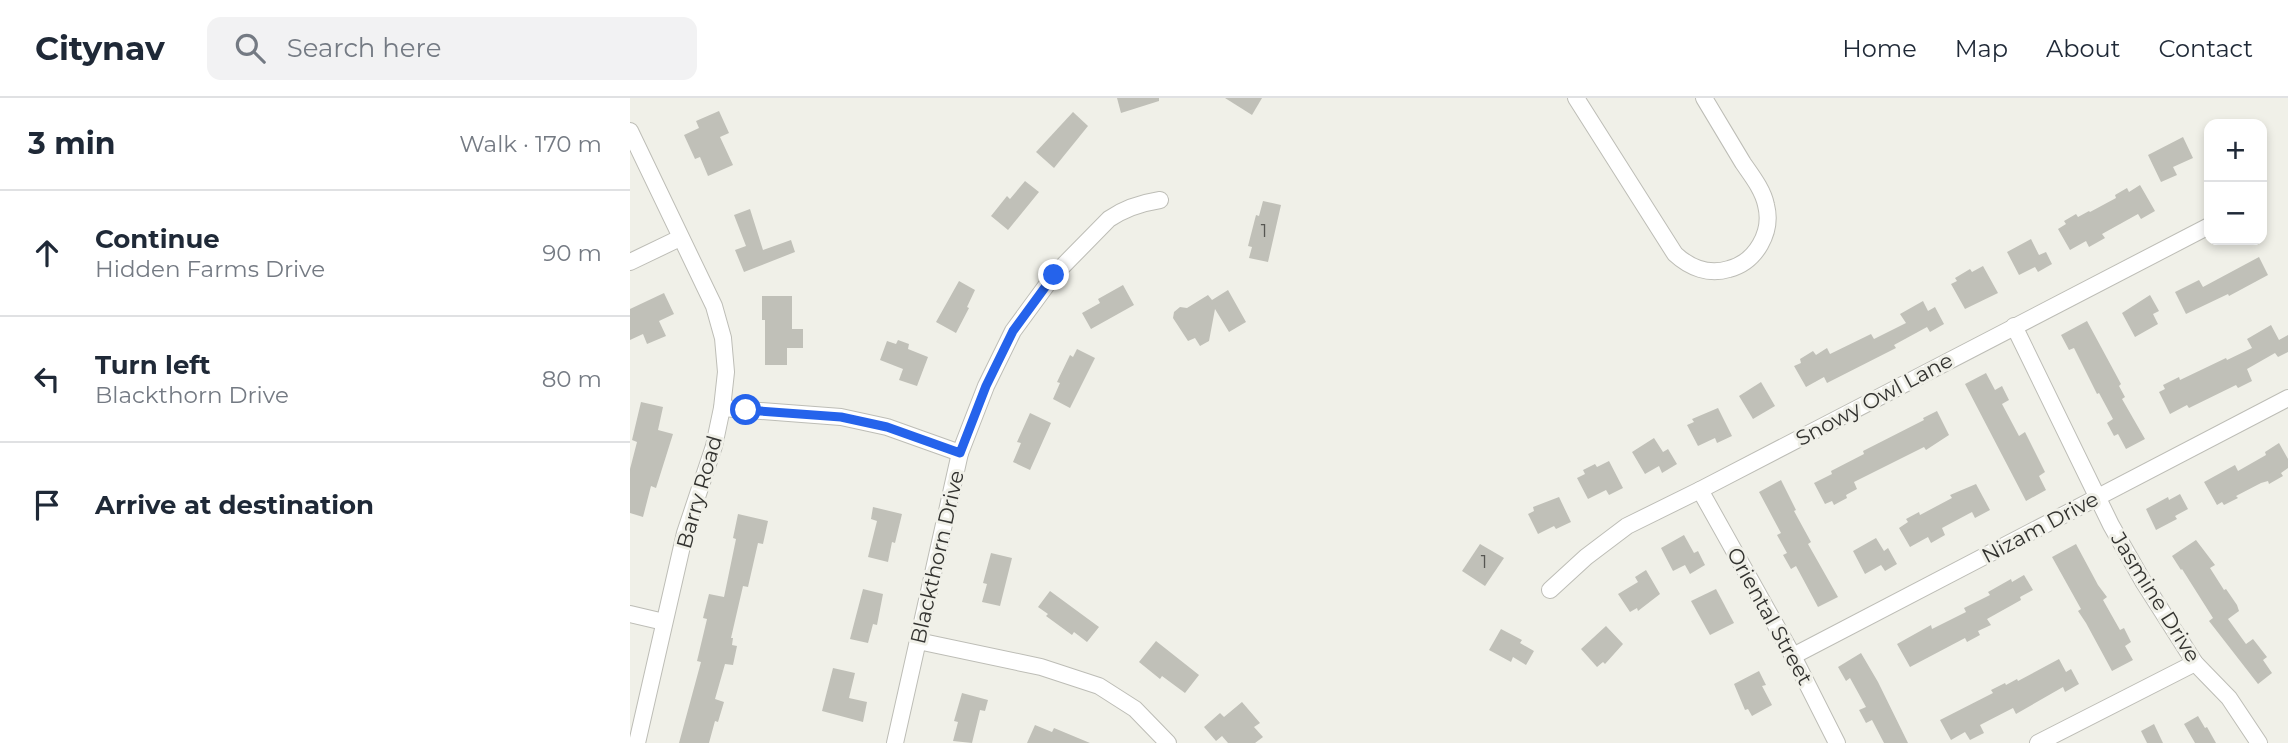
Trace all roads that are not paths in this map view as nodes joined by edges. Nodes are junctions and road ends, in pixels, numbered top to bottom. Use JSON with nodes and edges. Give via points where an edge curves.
{"nodes":[{"id":1,"x":1576,"y":98,"type":"edge"},
{"id":2,"x":1704,"y":98,"type":"edge"},
{"id":3,"x":630,"y":131,"type":"edge"},
{"id":4,"x":1160,"y":200,"type":"dead end"},
{"id":5,"x":2204,"y":229,"type":"edge"},
{"id":6,"x":680,"y":238,"type":"junction"},
{"id":7,"x":630,"y":262,"type":"edge"},
{"id":8,"x":2014,"y":327,"type":"junction"},
{"id":9,"x":2288,"y":398,"type":"edge"},
{"id":10,"x":722,"y":408,"type":"junction"},
{"id":11,"x":960,"y":453,"type":"junction"},
{"id":12,"x":1700,"y":490,"type":"junction"},
{"id":13,"x":2097,"y":497,"type":"junction"},
{"id":14,"x":1550,"y":590,"type":"dead end"},
{"id":15,"x":630,"y":614,"type":"edge"},
{"id":16,"x":664,"y":622,"type":"junction"},
{"id":17,"x":918,"y":640,"type":"junction"},
{"id":18,"x":1793,"y":656,"type":"junction"},
{"id":19,"x":2194,"y":663,"type":"junction"},
{"id":20,"x":638,"y":743,"type":"edge"},
{"id":21,"x":895,"y":743,"type":"edge"},
{"id":22,"x":1168,"y":743,"type":"edge"},
{"id":23,"x":1837,"y":743,"type":"edge"},
{"id":24,"x":2038,"y":743,"type":"edge"},
{"id":25,"x":2259,"y":743,"type":"edge"}],
"edges":[{"from":1,"to":2,"type":"street","via":[[1675,254],[1695,268],[1720,271],[1736,267],[1756,252],[1767,229],[1768,213],[1759,189]]},
{"from":3,"to":6,"type":"street","name":"Barry Road"},
{"from":4,"to":11,"type":"street","name":"Blackthorn Drive","via":[[1120,211],[1054,275],[1013,331]]},
{"from":5,"to":8,"type":"street","name":"Snowy Owl Lane"},
{"from":6,"to":7,"type":"street"},
{"from":6,"to":10,"type":"street","name":"Barry Road","via":[[707,290],[723,338]]},
{"from":8,"to":12,"type":"street","name":"Snowy Owl Lane"},
{"from":8,"to":13,"type":"street","name":"Jasmine Drive"},
{"from":9,"to":13,"type":"street","name":"Nizam Drive"},
{"from":10,"to":11,"type":"street","via":[[841,417],[887,427]]},
{"from":10,"to":16,"type":"street","name":"Barry Road"},
{"from":11,"to":17,"type":"street","name":"Blackthorn Drive"},
{"from":12,"to":14,"type":"street","name":"Snowy Owl Lane","via":[[1627,526]]},
{"from":12,"to":18,"type":"street","name":"Oriental Street"},
{"from":13,"to":18,"type":"street","name":"Nizam Drive"},
{"from":13,"to":19,"type":"street","name":"Jasmine Drive"},
{"from":15,"to":16,"type":"street"},
{"from":16,"to":20,"type":"street","name":"Barry Road"},
{"from":17,"to":21,"type":"street","name":"Blackthorn Drive"},
{"from":17,"to":22,"type":"street","via":[[1041,667],[1099,686],[1135,709]]},
{"from":18,"to":23,"type":"street","name":"Oriental Street"},
{"from":19,"to":24,"type":"street"},
{"from":19,"to":25,"type":"street","name":"Jasmine Drive","via":[[2229,698]]}]}
